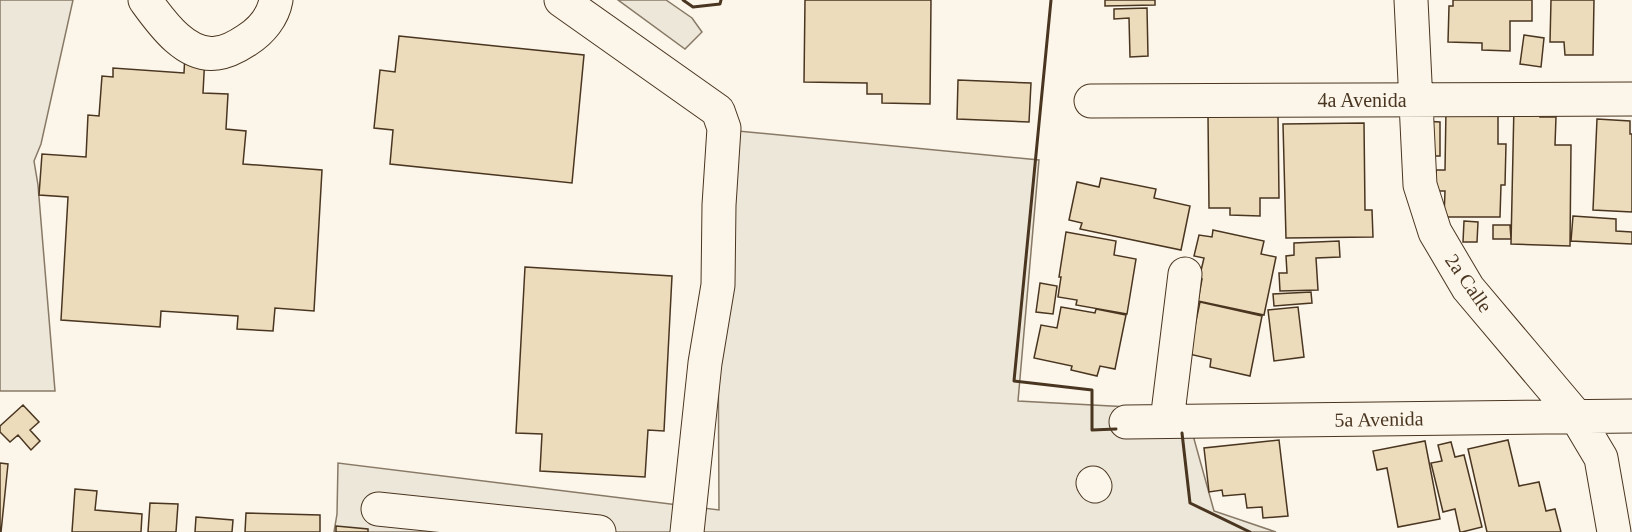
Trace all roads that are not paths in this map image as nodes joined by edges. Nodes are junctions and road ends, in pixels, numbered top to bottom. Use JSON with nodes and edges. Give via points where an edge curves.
{"nodes":[{"id":1,"x":146,"y":0,"type":"edge"},
{"id":2,"x":276,"y":0,"type":"edge"},
{"id":3,"x":561,"y":0,"type":"edge"},
{"id":4,"x":1411,"y":0,"type":"edge"},
{"id":5,"x":1632,"y":99,"type":"edge"},
{"id":6,"x":1417,"y":100,"type":"junction"},
{"id":7,"x":1091,"y":101,"type":"dead end"},
{"id":8,"x":1185,"y":274,"type":"dead end"},
{"id":9,"x":1576,"y":416,"type":"junction"},
{"id":10,"x":1632,"y":416,"type":"edge"},
{"id":11,"x":1167,"y":421,"type":"junction"},
{"id":12,"x":1126,"y":422,"type":"dead end"},
{"id":13,"x":378,"y":509,"type":"dead end"},
{"id":14,"x":599,"y":532,"type":"edge"},
{"id":15,"x":687,"y":532,"type":"edge"},
{"id":16,"x":1614,"y":532,"type":"edge"}],
"edges":[{"from":1,"to":2,"type":"street","via":[[174,37],[197,52],[216,54],[255,35],[269,19]]},
{"from":3,"to":15,"type":"street","via":[[718,111],[724,128],[718,285],[705,363]]},
{"from":4,"to":6,"type":"street","name":"2a Calle"},
{"from":5,"to":6,"type":"street","name":"4a Avenida"},
{"from":6,"to":7,"type":"street","name":"4a Avenida"},
{"from":6,"to":9,"type":"street","name":"2a Calle","via":[[1420,185],[1435,232],[1468,288]]},
{"from":8,"to":11,"type":"street"},
{"from":9,"to":10,"type":"street","name":"5a Avenida"},
{"from":9,"to":11,"type":"street","name":"5a Avenida"},
{"from":9,"to":16,"type":"street","name":"2a Calle","via":[[1601,458]]},
{"from":11,"to":12,"type":"street","name":"5a Avenida"},
{"from":13,"to":14,"type":"street"}]}
